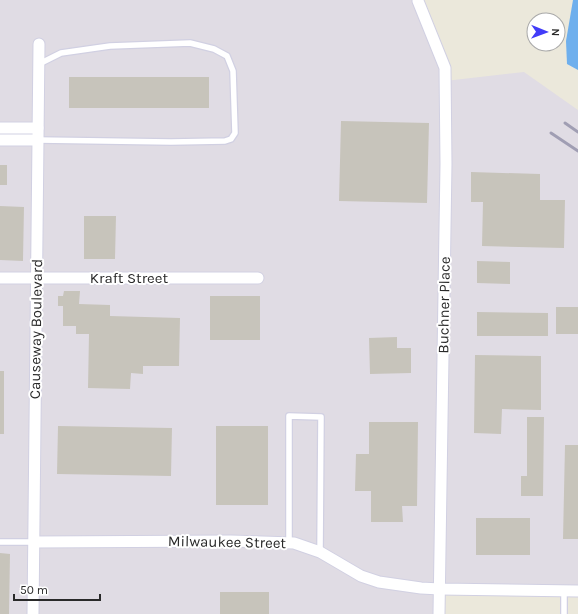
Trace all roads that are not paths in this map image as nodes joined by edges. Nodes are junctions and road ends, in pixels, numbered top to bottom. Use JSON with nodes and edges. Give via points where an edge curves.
{"nodes":[{"id":1,"x":418,"y":1,"type":"edge"},
{"id":2,"x":39,"y":44,"type":"dead end"},
{"id":3,"x":39,"y":64,"type":"junction"},
{"id":4,"x":0,"y":128,"type":"edge"},
{"id":5,"x":38,"y":128,"type":"junction"},
{"id":6,"x":0,"y":140,"type":"edge"},
{"id":7,"x":38,"y":140,"type":"junction"},
{"id":8,"x":0,"y":278,"type":"edge"},
{"id":9,"x":37,"y":278,"type":"junction"},
{"id":10,"x":258,"y":278,"type":"dead end"},
{"id":11,"x":0,"y":542,"type":"edge"},
{"id":12,"x":34,"y":542,"type":"junction"},
{"id":13,"x":289,"y":542,"type":"junction"},
{"id":14,"x":320,"y":552,"type":"junction"},
{"id":15,"x":440,"y":589,"type":"junction"},
{"id":16,"x":564,"y":591,"type":"junction"},
{"id":17,"x":578,"y":592,"type":"edge"},
{"id":18,"x":33,"y":614,"type":"edge"},
{"id":19,"x":439,"y":614,"type":"edge"},
{"id":20,"x":564,"y":614,"type":"edge"}],
"edges":[{"from":1,"to":15,"type":"street","name":"Buchner Place","via":[[445,68]]},
{"from":2,"to":3,"type":"street","name":"Causeway Boulevard"},
{"from":3,"to":5,"type":"street","name":"Causeway Boulevard"},
{"from":3,"to":7,"type":"lane","via":[[61,52],[110,46],[190,43],[214,49],[227,56],[233,71],[235,133],[231,139],[225,141]]},
{"from":4,"to":5,"type":"street"},
{"from":5,"to":7,"type":"street","name":"Causeway Boulevard"},
{"from":6,"to":7,"type":"street"},
{"from":7,"to":9,"type":"street","name":"Causeway Boulevard"},
{"from":8,"to":9,"type":"street","name":"Kraft Street"},
{"from":9,"to":10,"type":"street","name":"Kraft Street"},
{"from":9,"to":12,"type":"street","name":"Causeway Boulevard"},
{"from":11,"to":12,"type":"lane"},
{"from":12,"to":13,"type":"street","name":"Milwaukee Street"},
{"from":12,"to":18,"type":"street","name":"Causeway Boulevard"},
{"from":13,"to":14,"type":"street","name":"Milwaukee Street"},
{"from":13,"to":14,"type":"lane","via":[[289,416],[321,418]]},
{"from":14,"to":15,"type":"street","name":"Milwaukee Street","via":[[361,576],[379,582]]},
{"from":15,"to":16,"type":"street","name":"Milwaukee Street"},
{"from":15,"to":19,"type":"street","name":"Buchner Place"},
{"from":16,"to":17,"type":"street","name":"Milwaukee Street"},
{"from":16,"to":20,"type":"lane"}]}
